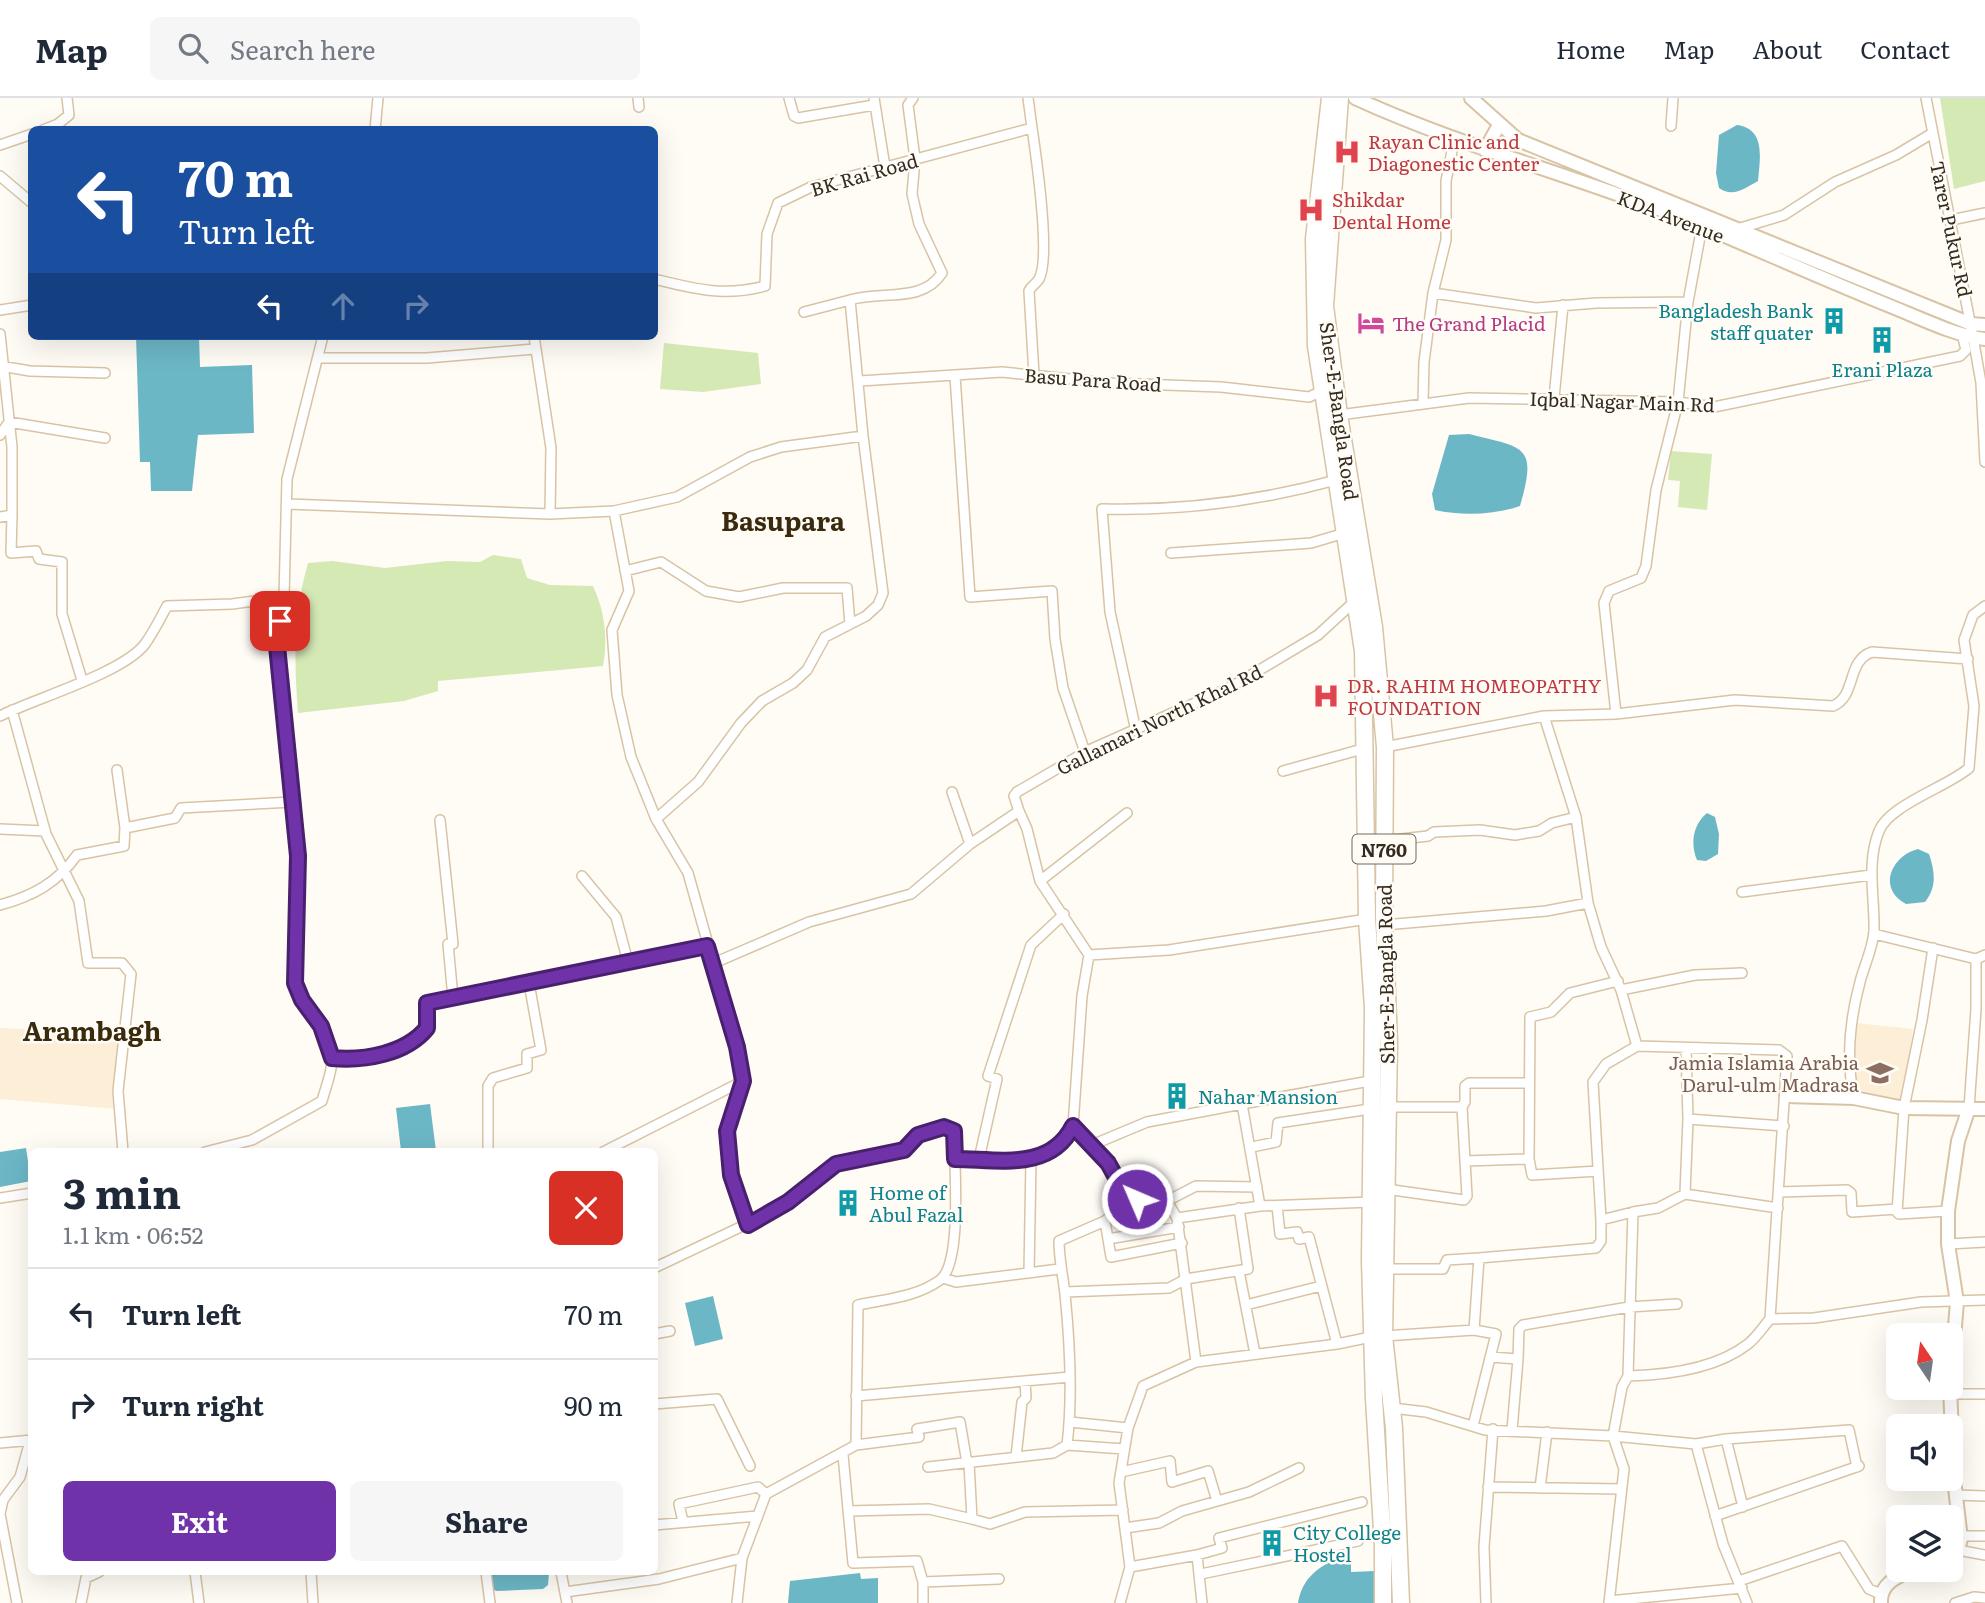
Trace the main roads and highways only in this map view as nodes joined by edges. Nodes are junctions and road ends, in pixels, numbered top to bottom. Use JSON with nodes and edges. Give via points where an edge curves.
{"nodes":[{"id":1,"x":1329,"y":98,"type":"edge"},
{"id":2,"x":1340,"y":98,"type":"edge"},
{"id":3,"x":1354,"y":98,"type":"edge"},
{"id":4,"x":1471,"y":98,"type":"edge"},
{"id":5,"x":1499,"y":125,"type":"junction"},
{"id":6,"x":1485,"y":150,"type":"junction"},
{"id":7,"x":1985,"y":325,"type":"edge"},
{"id":8,"x":1973,"y":334,"type":"edge"},
{"id":9,"x":1356,"y":559,"type":"junction"},
{"id":10,"x":1385,"y":932,"type":"junction"},
{"id":11,"x":1368,"y":942,"type":"junction"},
{"id":12,"x":1786,"y":1096,"type":"road end"},
{"id":13,"x":1378,"y":1108,"type":"junction"},
{"id":14,"x":1969,"y":1108,"type":"junction"},
{"id":15,"x":1985,"y":1109,"type":"edge"},
{"id":16,"x":1955,"y":1323,"type":"edge"},
{"id":17,"x":1378,"y":1336,"type":"junction"},
{"id":18,"x":1951,"y":1400,"type":"edge"},
{"id":19,"x":1394,"y":1428,"type":"junction"},
{"id":20,"x":1376,"y":1429,"type":"junction"},
{"id":21,"x":1957,"y":1505,"type":"edge"},
{"id":22,"x":1391,"y":1546,"type":"junction"},
{"id":23,"x":1890,"y":1582,"type":"edge"},
{"id":24,"x":1881,"y":1599,"type":"edge"},
{"id":25,"x":1383,"y":1603,"type":"edge"},
{"id":26,"x":1401,"y":1603,"type":"edge"}],
"edges":[{"from":1,"to":9,"type":"highway","name":"Sher-E-Bangla Road","number":"N760","via":[[1314,239],[1315,346],[1345,533]]},
{"from":2,"to":9,"type":"highway","name":"Sher-E-Bangla Road","number":"N760","via":[[1325,306]]},
{"from":3,"to":6,"type":"main road","name":"KDA Avenue"},
{"from":4,"to":5,"type":"main road","name":"KDA Avenue"},
{"from":5,"to":6,"type":"main road"},
{"from":5,"to":8,"type":"main road","name":"KDA Avenue","via":[[1518,140],[1737,229]]},
{"from":6,"to":8,"type":"main road","name":"KDA Avenue","via":[[1702,226],[1834,284]]},
{"from":7,"to":8,"type":"main road","name":"KDA Avenue"},
{"from":9,"to":10,"type":"highway","name":"Sher-E-Bangla Road","number":"N760","via":[[1374,627],[1385,747]]},
{"from":9,"to":11,"type":"highway","name":"Sher-E-Bangla Road","number":"N760","via":[[1367,748]]},
{"from":10,"to":11,"type":"highway"},
{"from":10,"to":13,"type":"highway","name":"Sher-E-Bangla Road","number":"N760","via":[[1389,1043]]},
{"from":11,"to":13,"type":"highway","name":"Sher-E-Bangla Road","number":"N760","via":[[1373,1008],[1370,1081]]},
{"from":12,"to":14,"type":"main road","via":[[1854,1098],[1904,1108]]},
{"from":13,"to":17,"type":"highway","name":"Sher-E-Bangla Road","number":"N760","via":[[1372,1202]]},
{"from":13,"to":17,"type":"highway","name":"Sher-E-Bangla Road","number":"N760","via":[[1386,1189]]},
{"from":14,"to":15,"type":"main road"},
{"from":14,"to":16,"type":"main road","via":[[1958,1141],[1948,1212]]},
{"from":17,"to":19,"type":"highway","name":"Sher-E-Bangla Road","number":"N760"},
{"from":17,"to":20,"type":"highway","name":"Sher-E-Bangla Road","number":"N760"},
{"from":18,"to":21,"type":"main road"},
{"from":19,"to":20,"type":"highway"},
{"from":19,"to":22,"type":"highway","name":"Sher-E-Bangla Road","number":"N760"},
{"from":20,"to":22,"type":"highway","name":"Sher-E-Bangla Road","number":"N760"},
{"from":22,"to":25,"type":"highway","name":"Sher-E-Bangla Road","number":"N760"},
{"from":22,"to":26,"type":"highway","name":"Sher-E-Bangla Road","number":"N760"},
{"from":23,"to":24,"type":"main road"}]}
